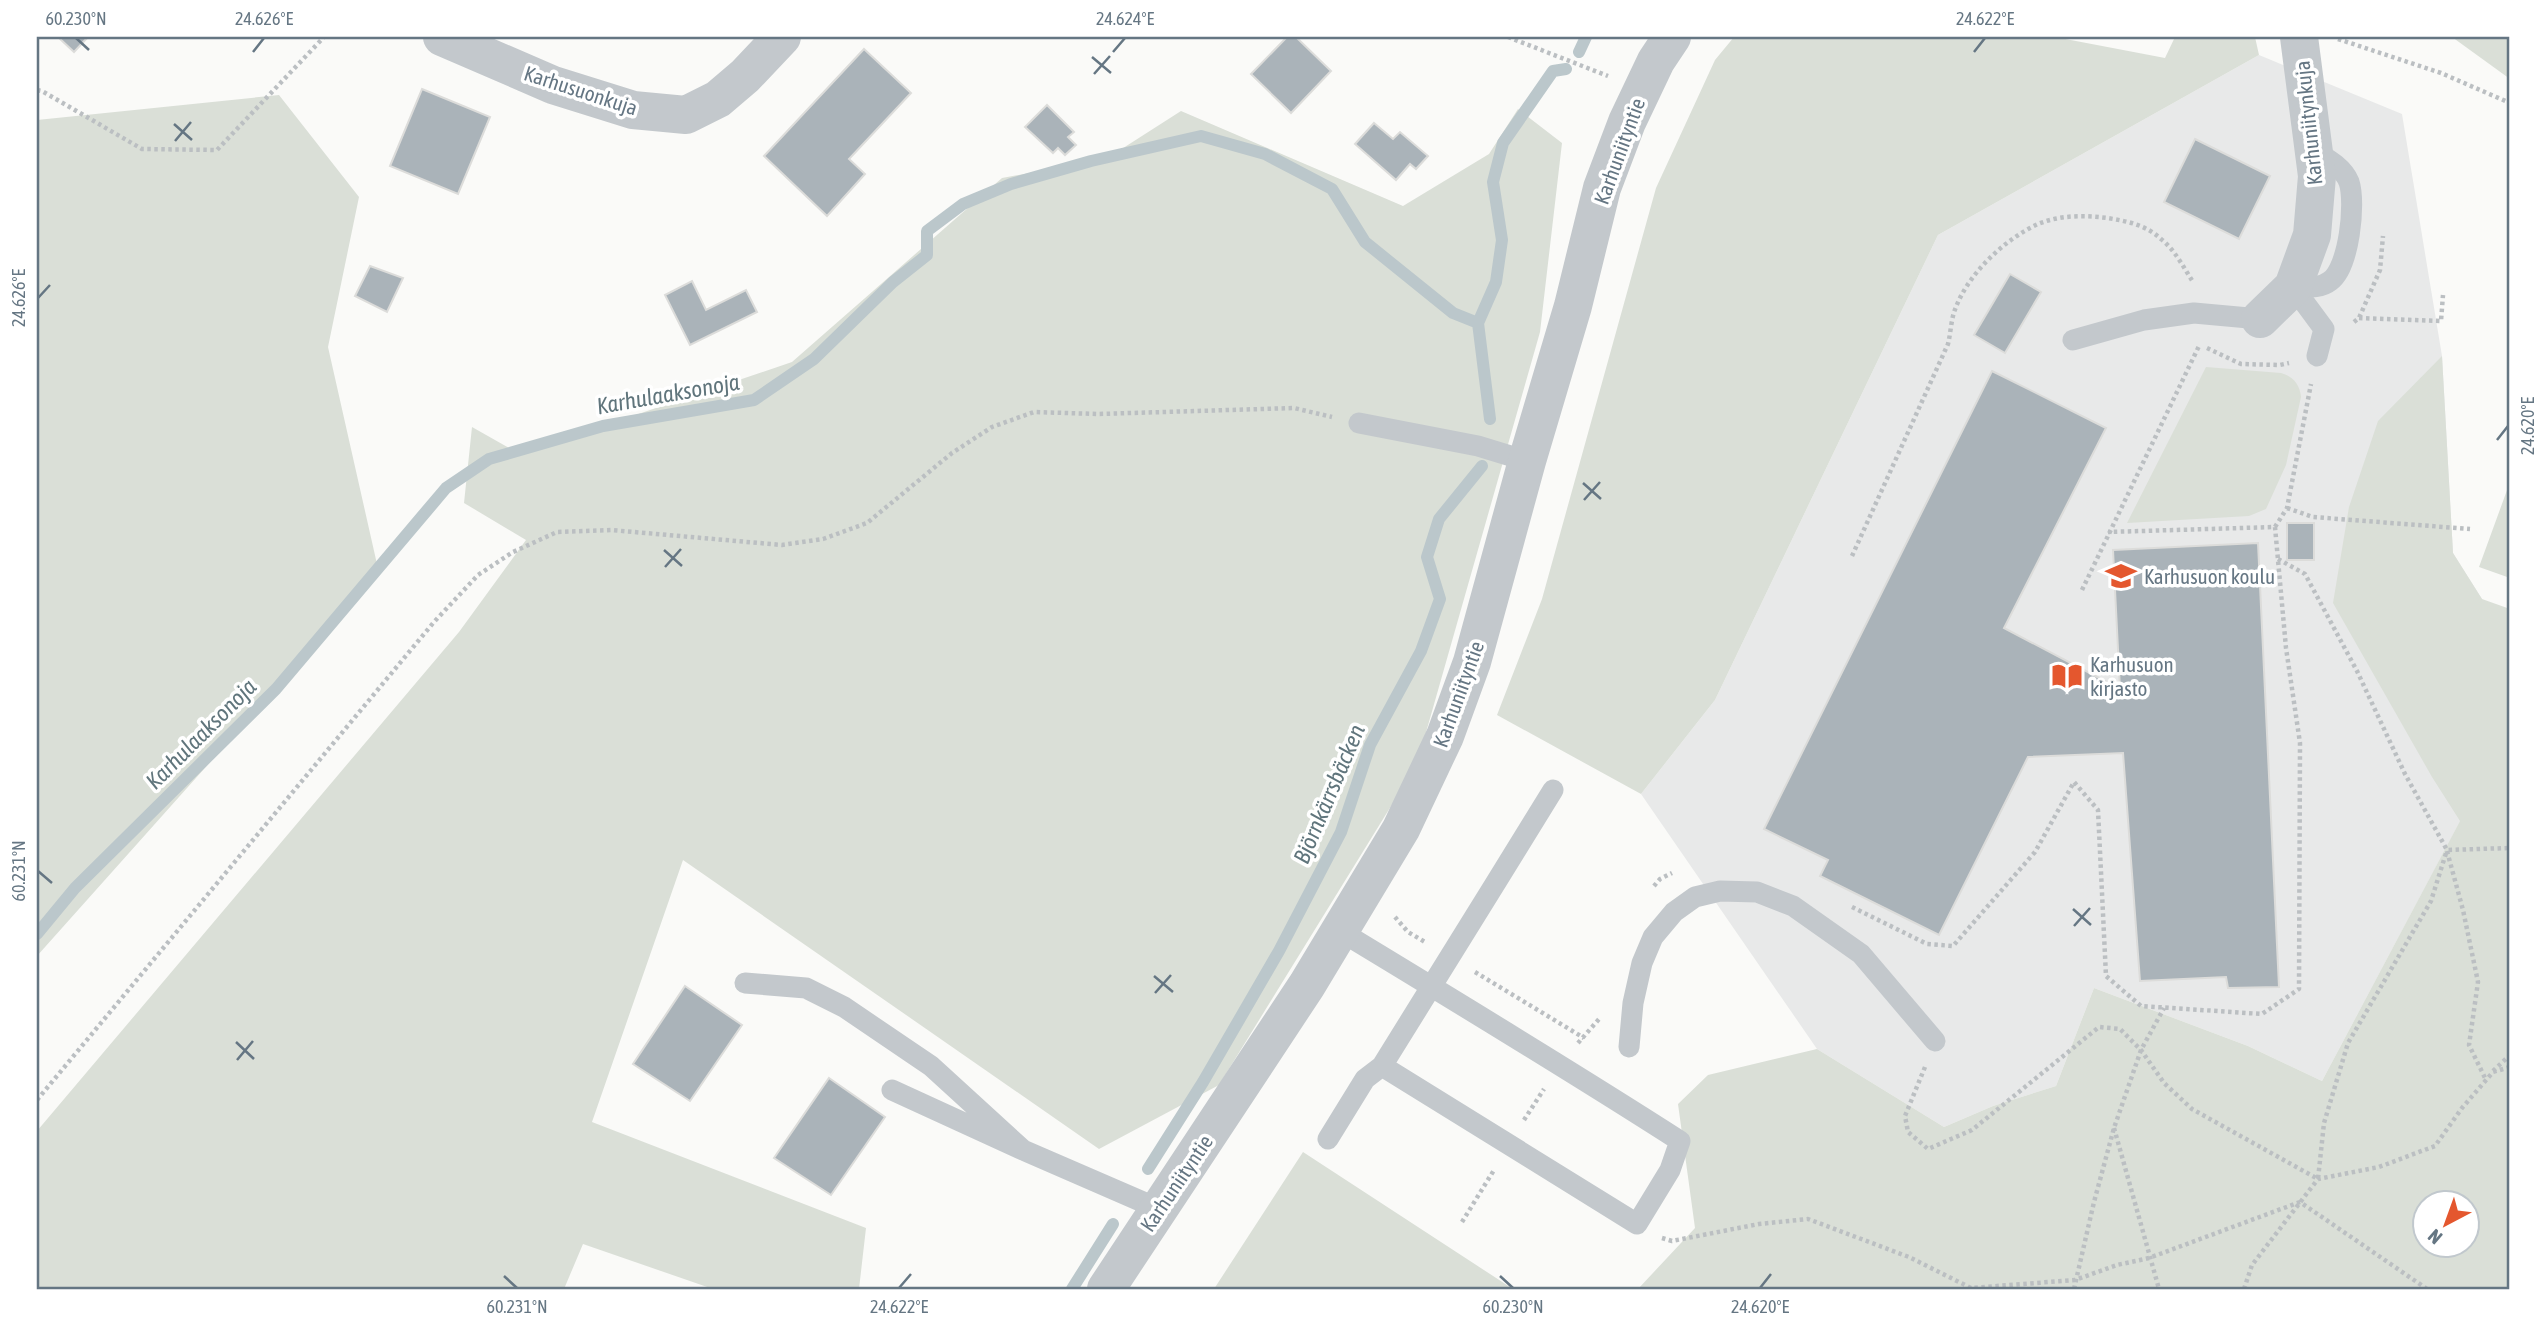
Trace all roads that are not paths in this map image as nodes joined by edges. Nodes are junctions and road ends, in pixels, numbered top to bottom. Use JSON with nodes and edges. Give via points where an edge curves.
{"nodes":[{"id":1,"x":442,"y":37,"type":"edge"},
{"id":2,"x":782,"y":37,"type":"edge"},
{"id":3,"x":1672,"y":37,"type":"edge"},
{"id":4,"x":2299,"y":37,"type":"edge"},
{"id":5,"x":2293,"y":287,"type":"junction"},
{"id":6,"x":2260,"y":319,"type":"joint"},
{"id":7,"x":2073,"y":340,"type":"dead end"},
{"id":8,"x":2317,"y":356,"type":"road end"},
{"id":9,"x":1359,"y":423,"type":"road end"},
{"id":10,"x":1527,"y":461,"type":"junction"},
{"id":11,"x":1553,"y":790,"type":"dead end"},
{"id":12,"x":1340,"y":931,"type":"junction"},
{"id":13,"x":745,"y":983,"type":"dead end"},
{"id":14,"x":1432,"y":987,"type":"junction"},
{"id":15,"x":1935,"y":1041,"type":"road end"},
{"id":16,"x":1629,"y":1046,"type":"dead end"},
{"id":17,"x":1382,"y":1066,"type":"junction"},
{"id":18,"x":892,"y":1090,"type":"dead end"},
{"id":19,"x":1328,"y":1139,"type":"dead end"},
{"id":20,"x":1023,"y":1150,"type":"junction"},
{"id":21,"x":1159,"y":1209,"type":"junction"},
{"id":22,"x":1106,"y":1289,"type":"edge"}],
"edges":[{"from":1,"to":2,"type":"street","name":"Karhusuonkuja","via":[[566,89],[633,110],[686,115],[718,99]]},
{"from":3,"to":10,"type":"street","name":"Karhuniityntie","via":[[1642,89],[1602,188]]},
{"from":4,"to":5,"type":"street","name":"Karhuniitynkuja","via":[[2317,176],[2312,235]]},
{"from":5,"to":6,"type":"street","name":"Karhuniitynkuja"},
{"from":5,"to":8,"type":"lane","via":[[2324,329]]},
{"from":6,"to":7,"type":"lane","via":[[2194,313],[2144,320]]},
{"from":9,"to":10,"type":"lane","via":[[1478,446]]},
{"from":10,"to":12,"type":"street","name":"Karhuniityntie","via":[[1472,662],[1445,736],[1401,829]]},
{"from":11,"to":14,"type":"lane"},
{"from":12,"to":14,"type":"lane"},
{"from":12,"to":21,"type":"street","name":"Karhuniityntie"},
{"from":13,"to":20,"type":"lane","via":[[806,988],[844,1007],[931,1066]]},
{"from":14,"to":17,"type":"lane"},
{"from":14,"to":17,"type":"lane","via":[[1680,1141],[1670,1170],[1637,1224]]},
{"from":15,"to":16,"type":"lane","via":[[1861,954],[1793,906],[1757,892],[1720,891],[1695,897],[1674,912],[1653,937],[1633,1003]]},
{"from":17,"to":19,"type":"lane","via":[[1366,1079]]},
{"from":18,"to":20,"type":"lane"},
{"from":20,"to":21,"type":"lane"},
{"from":21,"to":22,"type":"street","name":"Karhuniityntie"}]}
